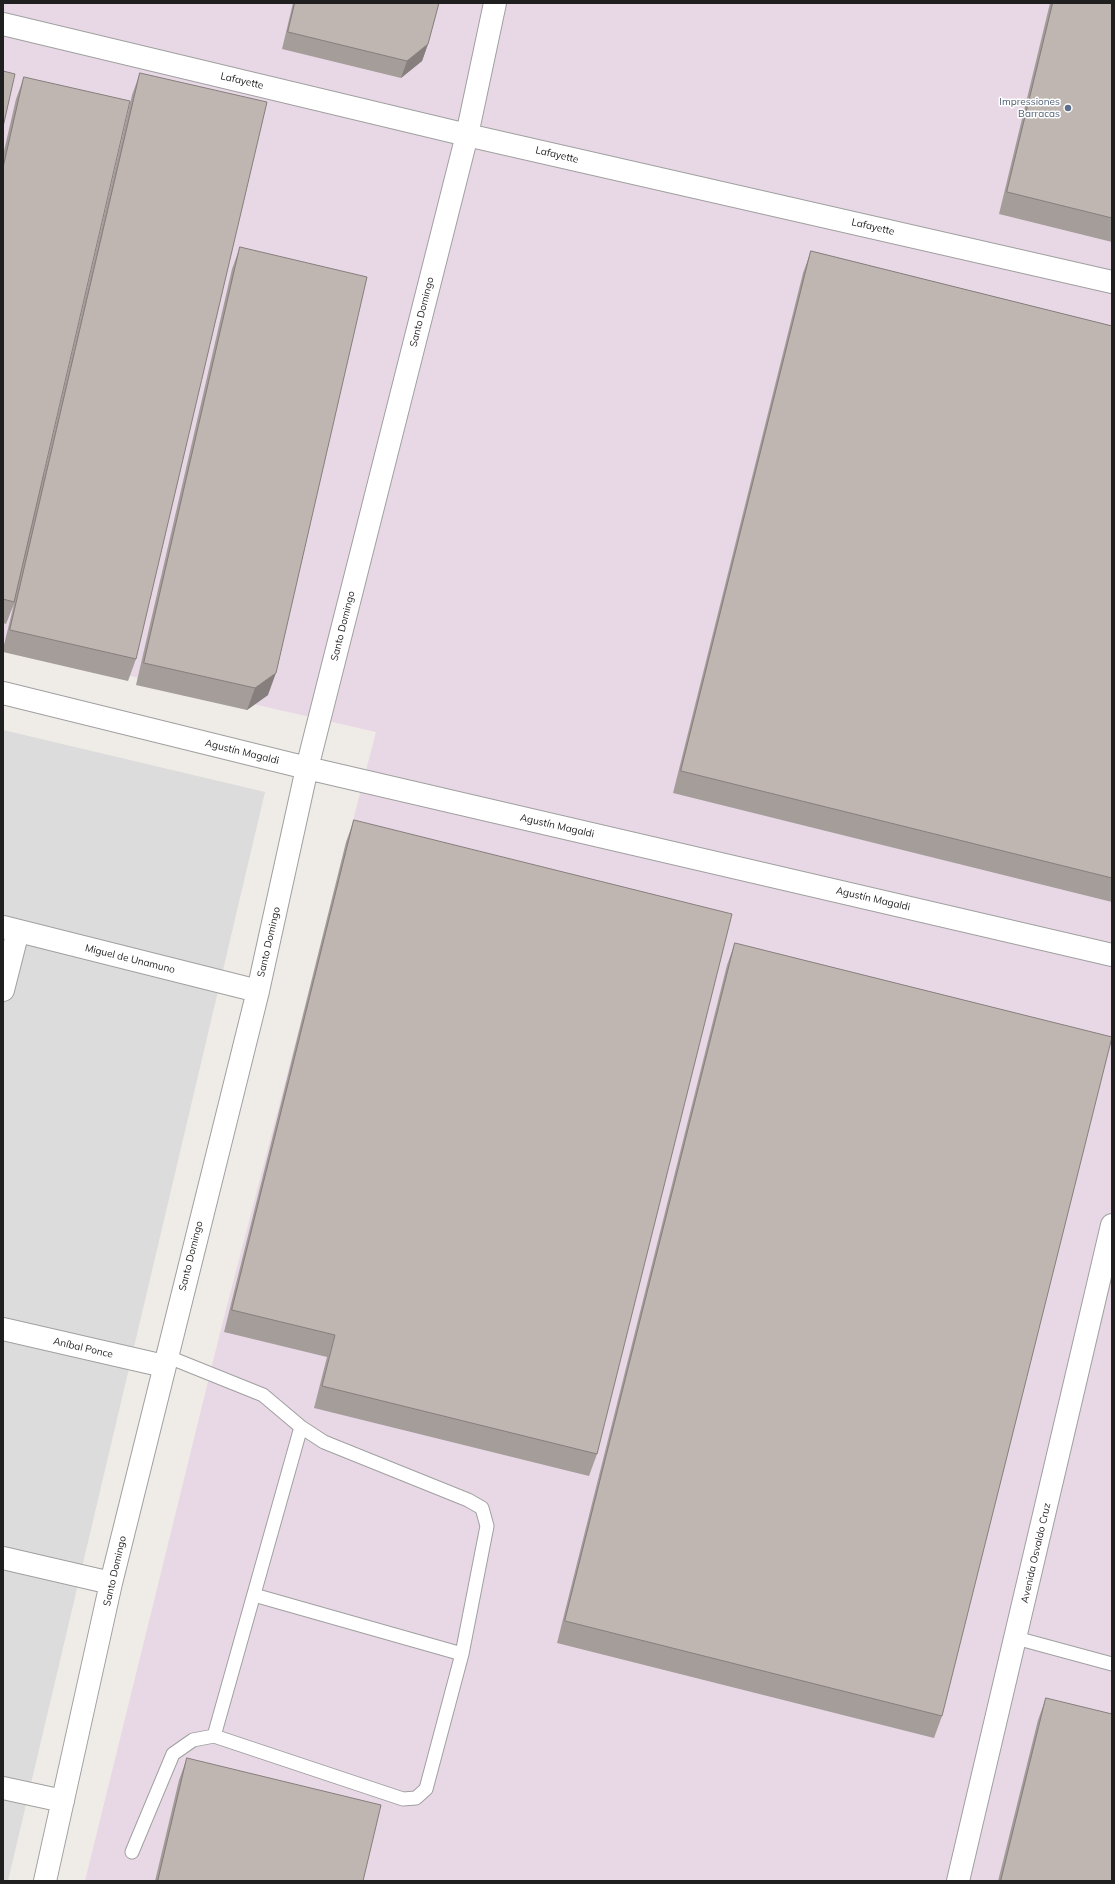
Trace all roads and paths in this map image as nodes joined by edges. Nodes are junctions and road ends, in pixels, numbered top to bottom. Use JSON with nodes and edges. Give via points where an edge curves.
{"nodes":[{"id":1,"x":495,"y":3,"type":"edge"},
{"id":2,"x":3,"y":24,"type":"edge"},
{"id":3,"x":467,"y":135,"type":"junction"},
{"id":4,"x":1112,"y":282,"type":"edge"},
{"id":5,"x":3,"y":693,"type":"edge"},
{"id":6,"x":307,"y":768,"type":"junction"},
{"id":7,"x":10,"y":929,"type":"edge"},
{"id":8,"x":1112,"y":955,"type":"edge"},
{"id":9,"x":3,"y":990,"type":"edge"},
{"id":10,"x":258,"y":992,"type":"junction"},
{"id":11,"x":1112,"y":1225,"type":"edge"},
{"id":12,"x":3,"y":1330,"type":"edge"},
{"id":13,"x":165,"y":1361,"type":"junction"},
{"id":14,"x":301,"y":1427,"type":"junction"},
{"id":15,"x":3,"y":1558,"type":"edge"},
{"id":16,"x":112,"y":1583,"type":"junction"},
{"id":17,"x":254,"y":1596,"type":"junction"},
{"id":18,"x":1016,"y":1638,"type":"junction"},
{"id":19,"x":462,"y":1654,"type":"junction"},
{"id":20,"x":1112,"y":1664,"type":"edge"},
{"id":21,"x":214,"y":1736,"type":"junction"},
{"id":22,"x":3,"y":1788,"type":"edge"},
{"id":23,"x":63,"y":1801,"type":"junction"},
{"id":24,"x":132,"y":1852,"type":"dead end"},
{"id":25,"x":45,"y":1881,"type":"edge"},
{"id":26,"x":958,"y":1881,"type":"edge"}],
"edges":[{"from":1,"to":3,"type":"street","name":"Santo Domingo"},
{"from":2,"to":3,"type":"street","name":"Lafayette"},
{"from":3,"to":4,"type":"street","name":"Lafayette"},
{"from":3,"to":6,"type":"street","name":"Santo Domingo"},
{"from":5,"to":6,"type":"street","name":"Agustín Magaldi"},
{"from":6,"to":8,"type":"street","name":"Agustín Magaldi"},
{"from":6,"to":10,"type":"street","name":"Santo Domingo"},
{"from":7,"to":9,"type":"street"},
{"from":7,"to":10,"type":"street","name":"Miguel de Unamuno"},
{"from":10,"to":13,"type":"street","name":"Santo Domingo"},
{"from":11,"to":18,"type":"street","name":"Avenida Osvaldo Cruz"},
{"from":12,"to":13,"type":"street","name":"Aníbal Ponce"},
{"from":13,"to":14,"type":"lane","via":[[263,1395]]},
{"from":13,"to":16,"type":"street","name":"Santo Domingo"},
{"from":14,"to":17,"type":"lane"},
{"from":14,"to":19,"type":"lane","via":[[324,1442],[482,1508],[487,1526]]},
{"from":15,"to":16,"type":"street"},
{"from":16,"to":23,"type":"street","name":"Santo Domingo"},
{"from":17,"to":19,"type":"lane"},
{"from":17,"to":21,"type":"lane"},
{"from":18,"to":20,"type":"lane"},
{"from":18,"to":26,"type":"street","name":"Avenida Osvaldo Cruz"},
{"from":19,"to":21,"type":"lane","via":[[426,1789],[416,1798],[403,1799]]},
{"from":21,"to":24,"type":"lane","via":[[193,1740],[173,1754]]},
{"from":22,"to":23,"type":"street"},
{"from":23,"to":25,"type":"street","name":"Santo Domingo"}]}
